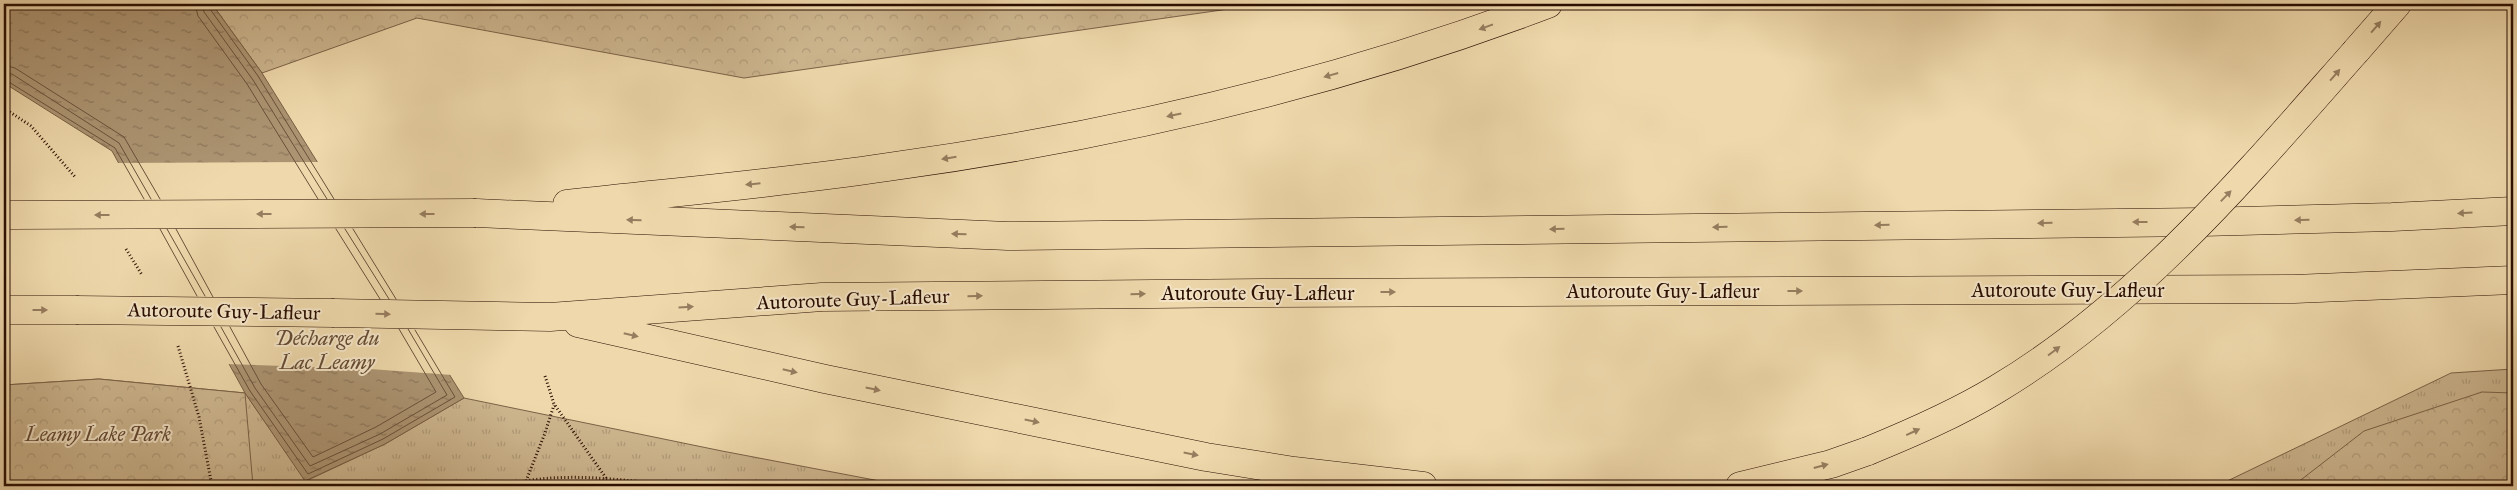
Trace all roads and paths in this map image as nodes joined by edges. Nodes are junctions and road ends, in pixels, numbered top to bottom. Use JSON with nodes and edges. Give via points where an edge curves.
{"nodes":[{"id":1,"x":1548,"y":4,"type":"edge"},
{"id":2,"x":2397,"y":4,"type":"edge"},
{"id":3,"x":2513,"y":211,"type":"edge"},
{"id":4,"x":476,"y":213,"type":"junction"},
{"id":5,"x":7,"y":215,"type":"edge"},
{"id":6,"x":2513,"y":280,"type":"edge"},
{"id":7,"x":4,"y":310,"type":"edge"},
{"id":8,"x":550,"y":317,"type":"junction"},
{"id":9,"x":545,"y":376,"type":"dead end"},
{"id":10,"x":554,"y":404,"type":"junction"},
{"id":11,"x":606,"y":478,"type":"junction"},
{"id":12,"x":526,"y":482,"type":"junction"},
{"id":13,"x":502,"y":486,"type":"edge"},
{"id":14,"x":680,"y":486,"type":"edge"},
{"id":15,"x":1423,"y":486,"type":"edge"},
{"id":16,"x":1740,"y":486,"type":"edge"}],
"edges":[{"from":1,"to":4,"type":"highway","one_way":true,"via":[[1440,44],[1287,88],[1078,136],[849,173]]},
{"from":16,"to":2,"type":"highway","one_way":true,"bridge":true,"via":[[1831,464],[1868,451],[1918,430],[1997,389],[2044,359],[2146,275],[2219,204]]},
{"from":3,"to":4,"type":"highway","one_way":true,"via":[[2219,221],[1008,236]]},
{"from":4,"to":5,"type":"highway","one_way":true,"bridge":true},
{"from":8,"to":6,"type":"highway","name":"Autoroute Guy-Lafleur","one_way":true,"via":[[822,297],[2285,289]]},
{"from":7,"to":8,"type":"highway","name":"Autoroute Guy-Lafleur","one_way":true,"bridge":true},
{"from":8,"to":15,"type":"highway","one_way":true,"via":[[825,379],[1177,452],[1245,464]]},
{"from":9,"to":10,"type":"path"},
{"from":10,"to":11,"type":"path"},
{"from":10,"to":12,"type":"path"},
{"from":11,"to":12,"type":"path","via":[[560,477]]},
{"from":11,"to":14,"type":"path"},
{"from":12,"to":13,"type":"path"}]}
